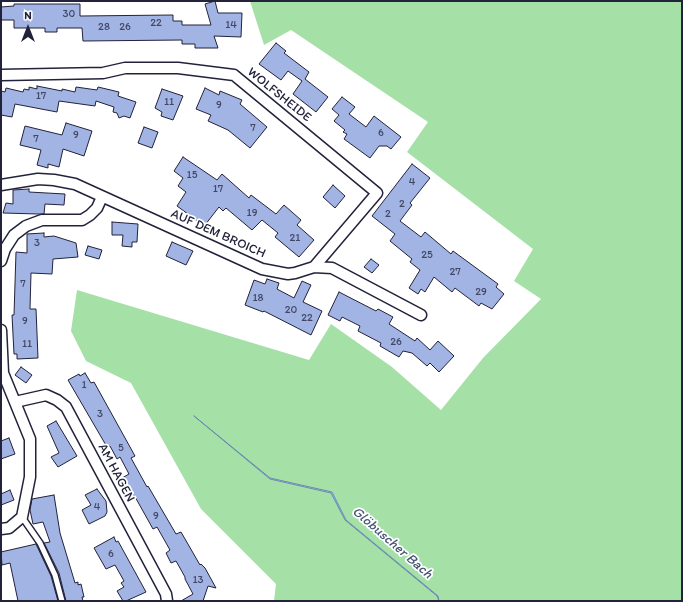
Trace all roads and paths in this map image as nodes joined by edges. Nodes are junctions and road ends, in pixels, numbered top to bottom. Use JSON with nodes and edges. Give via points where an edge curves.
{"nodes":[{"id":1,"x":1,"y":75,"type":"edge"},
{"id":2,"x":1,"y":185,"type":"edge"},
{"id":3,"x":102,"y":197,"type":"junction"},
{"id":4,"x":1,"y":261,"type":"edge"},
{"id":5,"x":314,"y":267,"type":"junction"},
{"id":6,"x":421,"y":315,"type":"dead end"},
{"id":7,"x":1,"y":330,"type":"edge"},
{"id":8,"x":15,"y":402,"type":"junction"},
{"id":9,"x":22,"y":517,"type":"junction"},
{"id":10,"x":1,"y":529,"type":"edge"},
{"id":11,"x":62,"y":601,"type":"edge"},
{"id":12,"x":167,"y":601,"type":"edge"}],
"edges":[{"from":1,"to":5,"type":"street","name":"WOLFSHEIDE","via":[[103,73],[125,68],[178,68],[234,75],[377,193]]},
{"from":2,"to":3,"type":"street","name":"AUF DEM BROICH","via":[[38,179],[54,180],[75,184]]},
{"from":3,"to":4,"type":"street","via":[[97,208],[82,220],[42,220],[26,226],[14,235]]},
{"from":3,"to":5,"type":"street","name":"AUF DEM BROICH","via":[[262,268],[278,273],[295,273]]},
{"from":5,"to":6,"type":"street","name":"AUF DEM BROICH","via":[[332,268]]},
{"from":7,"to":8,"type":"street","via":[[3,373]]},
{"from":8,"to":9,"type":"street","via":[[30,439],[30,477]]},
{"from":8,"to":12,"type":"street","name":"AM HAGEN","via":[[46,395],[66,407],[166,594]]},
{"from":9,"to":10,"type":"street","via":[[9,528]]},
{"from":9,"to":11,"type":"lane","via":[[40,543]]}]}
